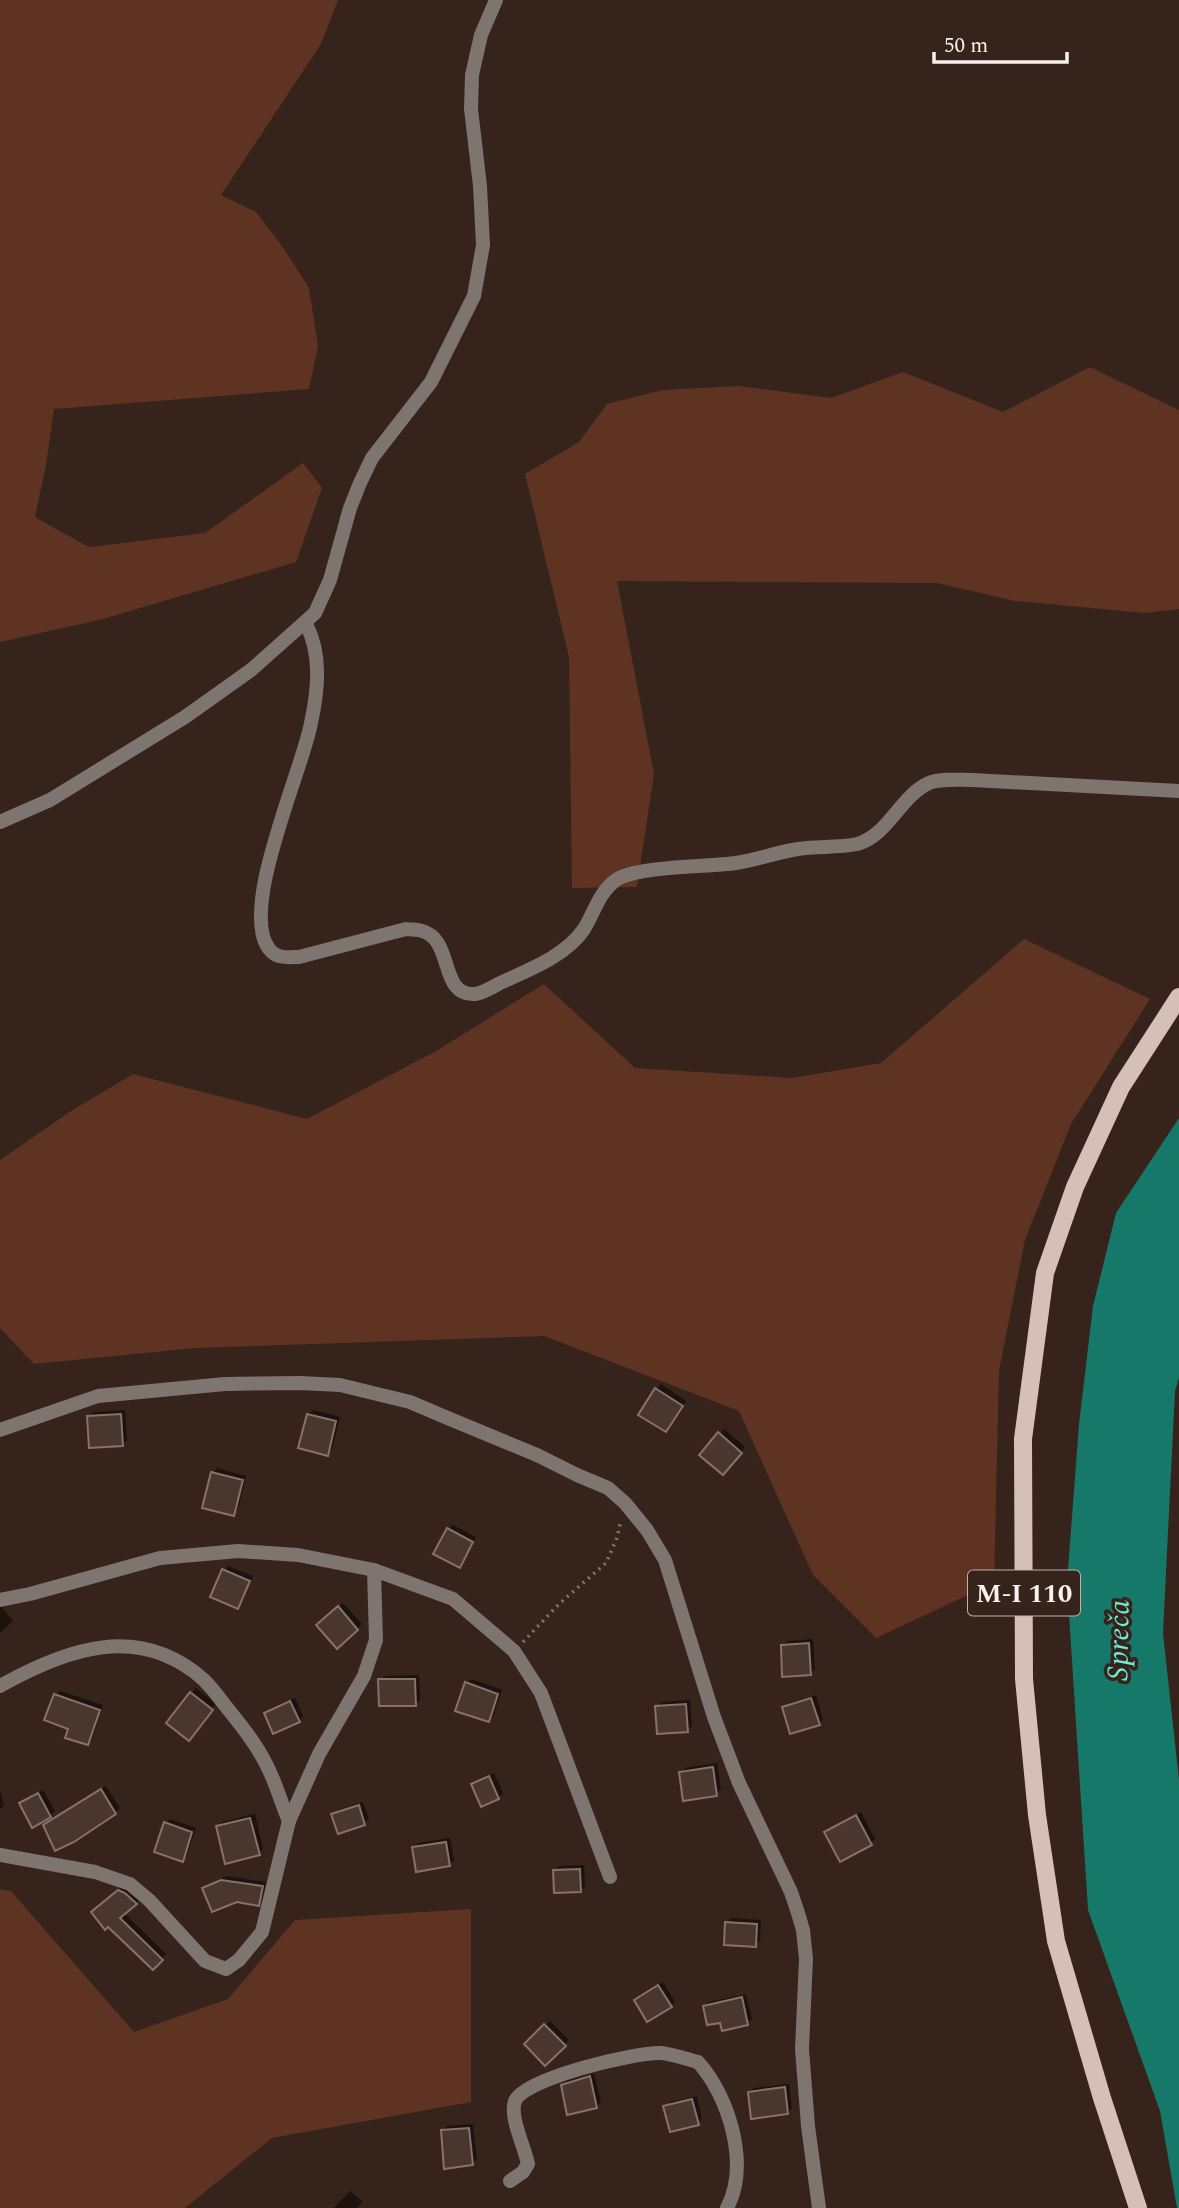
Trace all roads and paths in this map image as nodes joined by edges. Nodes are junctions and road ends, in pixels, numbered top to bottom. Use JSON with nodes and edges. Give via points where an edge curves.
{"nodes":[{"id":1,"x":496,"y":0,"type":"edge"},
{"id":2,"x":306,"y":624,"type":"junction"},
{"id":3,"x":1179,"y":791,"type":"edge"},
{"id":4,"x":0,"y":822,"type":"edge"},
{"id":5,"x":1179,"y":997,"type":"edge"},
{"id":6,"x":0,"y":1430,"type":"edge"},
{"id":7,"x":625,"y":1503,"type":"junction"},
{"id":8,"x":374,"y":1570,"type":"junction"},
{"id":9,"x":0,"y":1600,"type":"edge"},
{"id":10,"x":514,"y":1651,"type":"junction"},
{"id":11,"x":0,"y":1686,"type":"edge"},
{"id":12,"x":289,"y":1821,"type":"junction"},
{"id":13,"x":0,"y":1855,"type":"edge"},
{"id":14,"x":610,"y":1877,"type":"dead end"},
{"id":15,"x":510,"y":2180,"type":"dead end"},
{"id":16,"x":732,"y":2206,"type":"edge"},
{"id":17,"x":819,"y":2208,"type":"edge"},
{"id":18,"x":1138,"y":2208,"type":"edge"}],
"edges":[{"from":1,"to":2,"type":"street","via":[[481,34],[472,75],[483,245],[474,296],[431,382],[372,458],[350,508],[323,599]]},
{"from":2,"to":3,"type":"street","via":[[317,656],[317,687],[311,726],[266,875],[261,929],[263,940],[282,958],[406,929],[424,931],[438,940],[452,982],[462,992],[477,994],[562,949],[582,931],[616,879],[633,872],[739,863],[798,849],[859,844],[930,783],[972,780]]},
{"from":2,"to":4,"type":"street","via":[[251,670],[133,750],[50,800]]},
{"from":5,"to":18,"type":"main road","number":"M-I 110","via":[[1121,1087],[1071,1199],[1045,1273],[1023,1439],[1024,1679],[1037,1815],[1056,1941]]},
{"from":6,"to":7,"type":"street","via":[[98,1396],[225,1384],[340,1385],[410,1402],[608,1488]]},
{"from":7,"to":10,"type":"path","via":[[606,1563]]},
{"from":7,"to":17,"type":"street","via":[[665,1560],[714,1717],[801,1922],[806,1959],[802,2049]]},
{"from":8,"to":9,"type":"street","via":[[298,1555],[238,1551],[160,1558]]},
{"from":8,"to":10,"type":"street","via":[[453,1599]]},
{"from":8,"to":12,"type":"street","via":[[376,1640],[364,1676],[319,1754]]},
{"from":10,"to":14,"type":"street","via":[[541,1693]]},
{"from":11,"to":12,"type":"street","via":[[55,1659],[113,1644],[149,1650],[181,1663],[205,1681],[250,1734]]},
{"from":12,"to":13,"type":"street","via":[[262,1932],[226,1969],[205,1961],[130,1884],[95,1872]]},
{"from":15,"to":16,"type":"street","via":[[528,2164],[514,2115],[514,2102],[520,2094],[554,2077],[627,2056],[663,2053],[698,2062],[722,2096],[732,2124]]}]}
